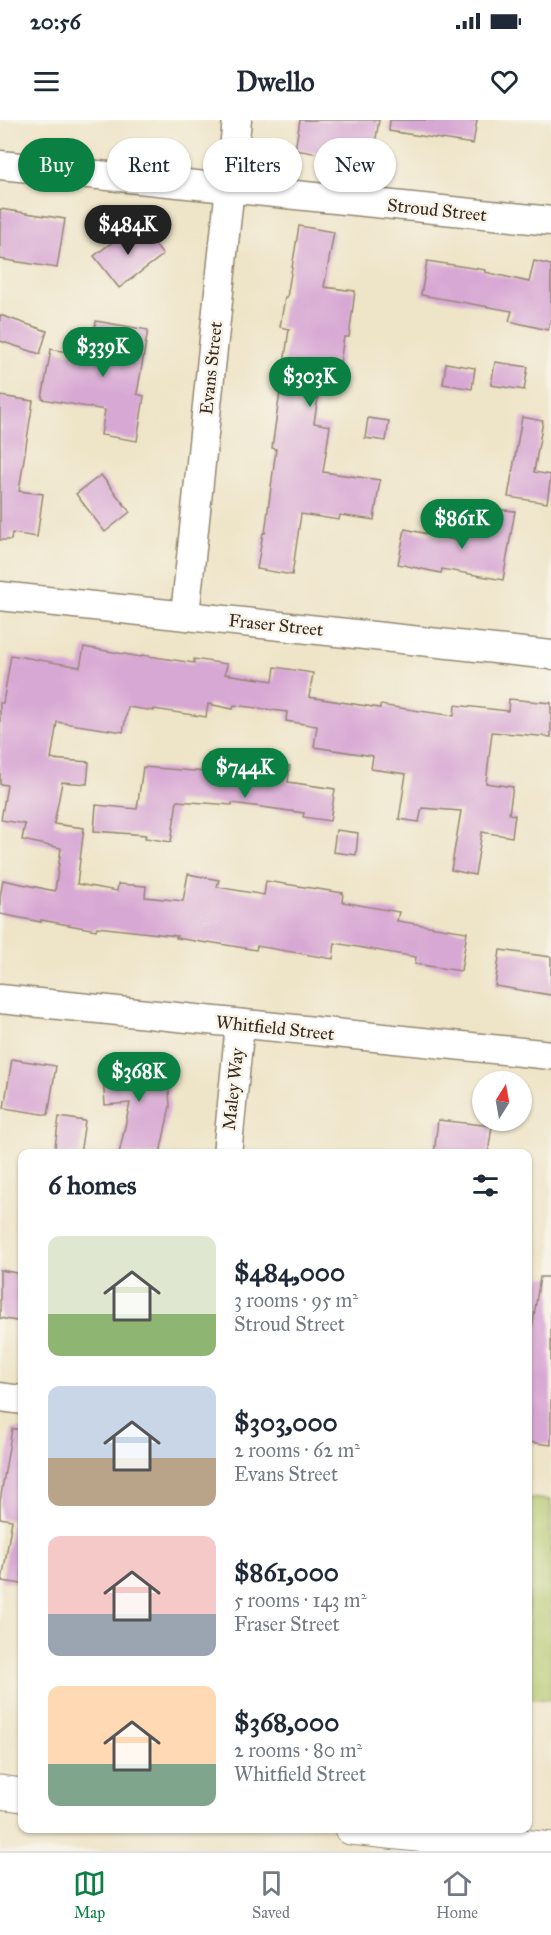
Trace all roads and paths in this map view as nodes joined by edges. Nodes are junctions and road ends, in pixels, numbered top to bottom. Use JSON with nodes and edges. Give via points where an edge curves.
{"nodes":[{"id":1,"x":237,"y":120,"type":"edge"},
{"id":2,"x":235,"y":138,"type":"edge"},
{"id":3,"x":0,"y":165,"type":"edge"},
{"id":4,"x":203,"y":185,"type":"edge"},
{"id":5,"x":230,"y":192,"type":"edge"},
{"id":6,"x":269,"y":192,"type":"edge"},
{"id":7,"x":551,"y":221,"type":"edge"},
{"id":8,"x":0,"y":597,"type":"edge"},
{"id":9,"x":185,"y":615,"type":"junction"},
{"id":10,"x":551,"y":655,"type":"edge"},
{"id":11,"x":0,"y":999,"type":"edge"},
{"id":12,"x":240,"y":1024,"type":"junction"},
{"id":13,"x":551,"y":1055,"type":"edge"},
{"id":14,"x":227,"y":1149,"type":"edge"},
{"id":15,"x":0,"y":1397,"type":"edge"},
{"id":16,"x":18,"y":1399,"type":"edge"},
{"id":17,"x":0,"y":1792,"type":"edge"},
{"id":18,"x":18,"y":1794,"type":"edge"},
{"id":19,"x":399,"y":1833,"type":"edge"},
{"id":20,"x":551,"y":1849,"type":"edge"}],
"edges":[{"from":1,"to":2,"type":"street","name":"Evans Street"},
{"from":3,"to":4,"type":"street","name":"Stroud Street"},
{"from":5,"to":9,"type":"street","name":"Evans Street"},
{"from":6,"to":7,"type":"street","name":"Stroud Street"},
{"from":8,"to":9,"type":"street","name":"Fraser Street"},
{"from":9,"to":10,"type":"street","name":"Fraser Street"},
{"from":11,"to":12,"type":"street","name":"Whitfield Street"},
{"from":12,"to":13,"type":"street","name":"Whitfield Street"},
{"from":12,"to":14,"type":"street","name":"Maley Way"},
{"from":15,"to":16,"type":"street"},
{"from":17,"to":18,"type":"street"},
{"from":19,"to":20,"type":"street"}]}
